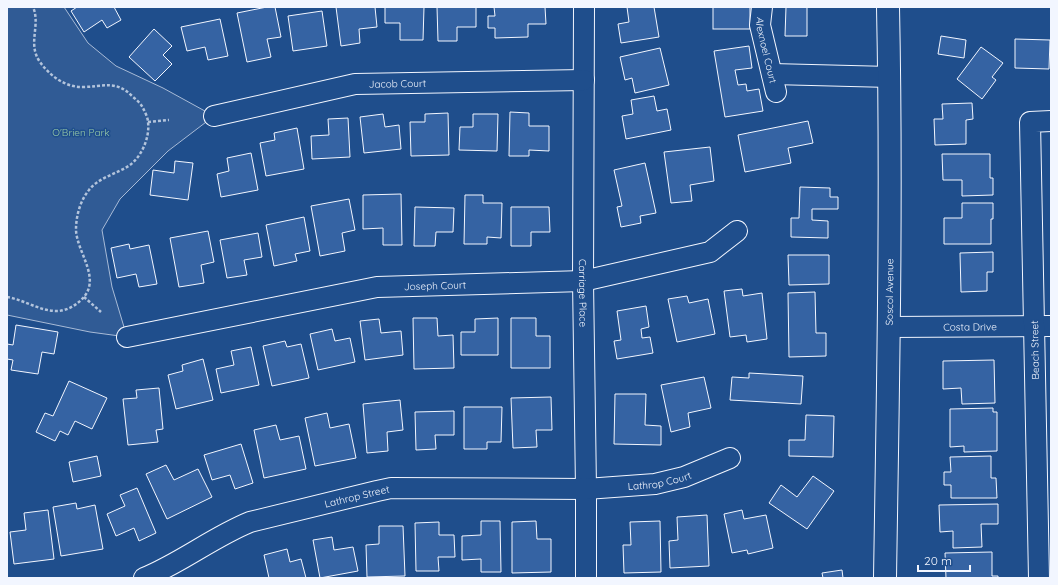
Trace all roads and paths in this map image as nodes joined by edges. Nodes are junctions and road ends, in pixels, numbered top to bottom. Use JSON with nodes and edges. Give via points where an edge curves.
{"nodes":[{"id":1,"x":33,"y":7,"type":"edge"},
{"id":2,"x":584,"y":7,"type":"edge"},
{"id":3,"x":762,"y":7,"type":"edge"},
{"id":4,"x":888,"y":7,"type":"edge"},
{"id":5,"x":890,"y":78,"type":"junction"},
{"id":6,"x":584,"y":80,"type":"junction"},
{"id":7,"x":214,"y":116,"type":"dead end"},
{"id":8,"x":169,"y":120,"type":"dead end"},
{"id":9,"x":1051,"y":121,"type":"edge"},
{"id":10,"x":148,"y":122,"type":"junction"},
{"id":11,"x":737,"y":231,"type":"dead end"},
{"id":12,"x":583,"y":281,"type":"junction"},
{"id":13,"x":7,"y":297,"type":"edge"},
{"id":14,"x":84,"y":297,"type":"junction"},
{"id":15,"x":101,"y":312,"type":"dead end"},
{"id":16,"x":1043,"y":326,"type":"edge"},
{"id":17,"x":889,"y":327,"type":"junction"},
{"id":18,"x":127,"y":337,"type":"dead end"},
{"id":19,"x":730,"y":458,"type":"dead end"},
{"id":20,"x":586,"y":489,"type":"junction"},
{"id":21,"x":1045,"y":535,"type":"edge"},
{"id":22,"x":144,"y":578,"type":"edge"},
{"id":23,"x":586,"y":578,"type":"edge"},
{"id":24,"x":885,"y":578,"type":"edge"},
{"id":25,"x":1039,"y":578,"type":"edge"}],
"edges":[{"from":1,"to":10,"type":"path","via":[[36,14],[33,42],[35,53],[50,75],[65,84],[82,87],[116,86],[130,93],[142,106]]},
{"from":2,"to":6,"type":"street","name":"Carriage Place"},
{"from":3,"to":5,"type":"street","name":"Alexnoel Court","via":[[760,25],[774,83]]},
{"from":4,"to":5,"type":"main road","name":"Soscol Avenue"},
{"from":5,"to":17,"type":"main road","name":"Soscol Avenue"},
{"from":6,"to":7,"type":"street","name":"Jacob Court","via":[[355,84]]},
{"from":6,"to":12,"type":"street","name":"Carriage Place"},
{"from":8,"to":10,"type":"path"},
{"from":9,"to":16,"type":"street","name":"Beach Street","via":[[1030,122]]},
{"from":10,"to":14,"type":"path","via":[[147,141],[140,153],[130,165],[105,177],[89,189],[78,210],[76,231],[90,282]]},
{"from":11,"to":12,"type":"street","name":"Joseph Court","via":[[710,252]]},
{"from":12,"to":18,"type":"street","name":"Joseph Court","via":[[377,287]]},
{"from":12,"to":20,"type":"street","name":"Carriage Place"},
{"from":13,"to":14,"type":"path","via":[[43,309],[60,311],[76,304]]},
{"from":14,"to":15,"type":"path"},
{"from":16,"to":17,"type":"street","name":"Costa Drive"},
{"from":16,"to":21,"type":"street","name":"Beach Street"},
{"from":17,"to":24,"type":"main road","name":"Soscol Avenue"},
{"from":19,"to":20,"type":"street","name":"Lathrop Court","via":[[684,477],[655,484]]},
{"from":20,"to":22,"type":"street","name":"Lathrop Street","via":[[391,488],[233,528]]},
{"from":20,"to":23,"type":"street","name":"Carriage Place"},
{"from":21,"to":25,"type":"street","name":"Beach Street"}]}
